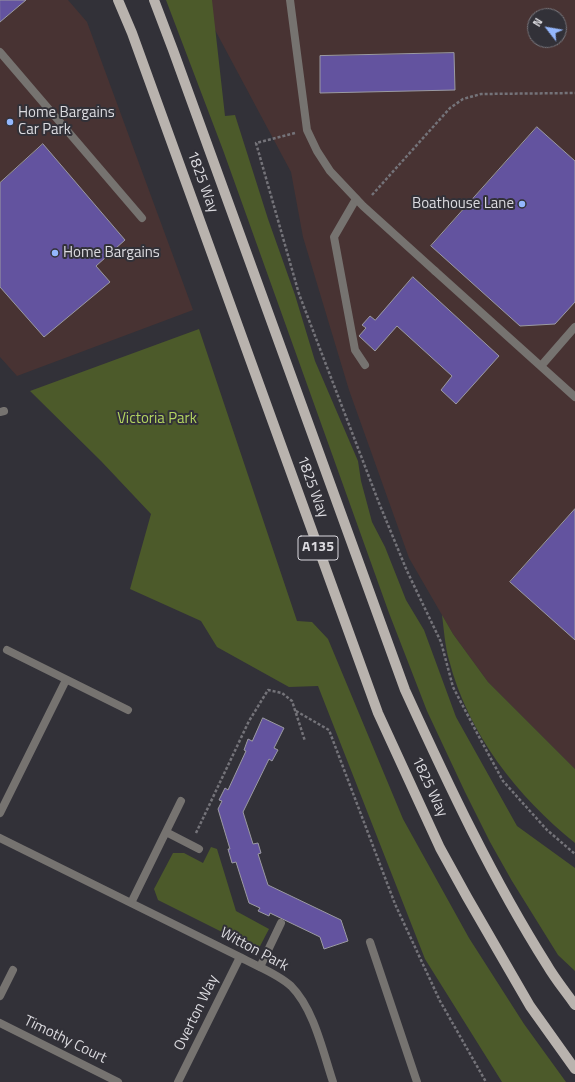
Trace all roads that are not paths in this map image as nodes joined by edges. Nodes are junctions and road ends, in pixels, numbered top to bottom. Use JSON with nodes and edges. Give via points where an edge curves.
{"nodes":[{"id":1,"x":118,"y":0,"type":"edge"},
{"id":2,"x":154,"y":0,"type":"edge"},
{"id":3,"x":290,"y":0,"type":"edge"},
{"id":4,"x":0,"y":52,"type":"edge"},
{"id":5,"x":356,"y":199,"type":"junction"},
{"id":6,"x":142,"y":218,"type":"dead end"},
{"id":7,"x":575,"y":327,"type":"edge"},
{"id":8,"x":365,"y":365,"type":"dead end"},
{"id":9,"x":541,"y":366,"type":"junction"},
{"id":10,"x":575,"y":397,"type":"edge"},
{"id":11,"x":7,"y":650,"type":"dead end"},
{"id":12,"x":66,"y":680,"type":"junction"},
{"id":13,"x":128,"y":710,"type":"dead end"},
{"id":14,"x":181,"y":801,"type":"dead end"},
{"id":15,"x":0,"y":813,"type":"edge"},
{"id":16,"x":166,"y":832,"type":"junction"},
{"id":17,"x":0,"y":838,"type":"edge"},
{"id":18,"x":199,"y":849,"type":"dead end"},
{"id":19,"x":131,"y":903,"type":"junction"},
{"id":20,"x":281,"y":923,"type":"dead end"},
{"id":21,"x":370,"y":942,"type":"dead end"},
{"id":22,"x":240,"y":957,"type":"junction"},
{"id":23,"x":260,"y":968,"type":"junction"},
{"id":24,"x":13,"y":970,"type":"dead end"},
{"id":25,"x":0,"y":996,"type":"edge"},
{"id":26,"x":575,"y":1005,"type":"edge"},
{"id":27,"x":0,"y":1023,"type":"edge"},
{"id":28,"x":575,"y":1070,"type":"edge"},
{"id":29,"x":118,"y":1082,"type":"edge"},
{"id":30,"x":178,"y":1082,"type":"edge"},
{"id":31,"x":333,"y":1082,"type":"edge"},
{"id":32,"x":417,"y":1082,"type":"edge"}],
"edges":[{"from":1,"to":28,"type":"main road","name":"1825 Way","number":"A135","via":[[378,713],[437,841],[467,897],[530,1006]]},
{"from":2,"to":26,"type":"main road","name":"1825 Way","number":"A135","via":[[405,690],[449,787],[501,886],[547,966]]},
{"from":3,"to":5,"type":"street","via":[[307,130],[330,171]]},
{"from":4,"to":6,"type":"street"},
{"from":5,"to":8,"type":"street","via":[[334,237],[355,350]]},
{"from":5,"to":9,"type":"street"},
{"from":7,"to":9,"type":"street"},
{"from":9,"to":10,"type":"street"},
{"from":11,"to":12,"type":"street"},
{"from":12,"to":13,"type":"street"},
{"from":12,"to":15,"type":"street"},
{"from":14,"to":16,"type":"street"},
{"from":16,"to":18,"type":"street"},
{"from":16,"to":19,"type":"street"},
{"from":17,"to":19,"type":"street","name":"Witton Park"},
{"from":19,"to":22,"type":"street","name":"Witton Park"},
{"from":20,"to":23,"type":"street"},
{"from":21,"to":32,"type":"street"},
{"from":22,"to":23,"type":"street","name":"Witton Park"},
{"from":22,"to":30,"type":"street","name":"Overton Way"},
{"from":23,"to":31,"type":"street","name":"Witton Park","via":[[291,986],[302,1000],[310,1013]]},
{"from":24,"to":25,"type":"street"},
{"from":27,"to":29,"type":"street","name":"Timothy Court"}]}
